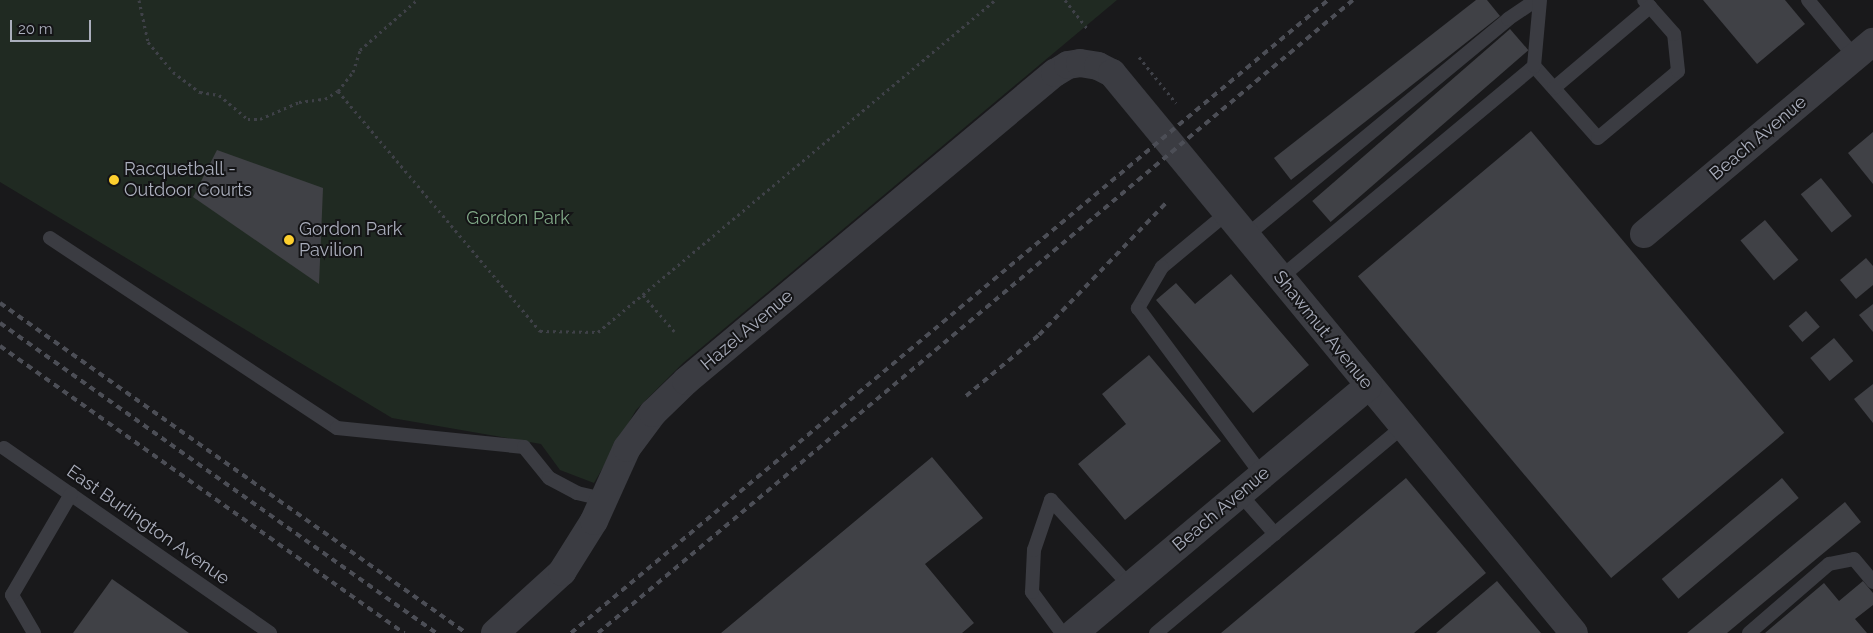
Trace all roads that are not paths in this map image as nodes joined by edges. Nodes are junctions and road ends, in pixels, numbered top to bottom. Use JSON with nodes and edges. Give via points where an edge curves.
{"nodes":[{"id":1,"x":1536,"y":0,"type":"edge"},
{"id":2,"x":1540,"y":0,"type":"edge"},
{"id":3,"x":1808,"y":0,"type":"edge"},
{"id":4,"x":1647,"y":3,"type":"edge"},
{"id":5,"x":1864,"y":49,"type":"edge"},
{"id":6,"x":1534,"y":66,"type":"junction"},
{"id":7,"x":1055,"y":73,"type":"joint"},
{"id":8,"x":1554,"y":88,"type":"junction"},
{"id":9,"x":1227,"y":214,"type":"junction"},
{"id":10,"x":1644,"y":234,"type":"dead end"},
{"id":11,"x":1246,"y":236,"type":"junction"},
{"id":12,"x":50,"y":238,"type":"dead end"},
{"id":13,"x":1280,"y":278,"type":"junction"},
{"id":14,"x":1368,"y":386,"type":"junction"},
{"id":15,"x":1402,"y":427,"type":"junction"},
{"id":16,"x":4,"y":448,"type":"dead end"},
{"id":17,"x":1262,"y":475,"type":"junction"},
{"id":18,"x":70,"y":494,"type":"junction"},
{"id":19,"x":1240,"y":494,"type":"junction"},
{"id":20,"x":603,"y":499,"type":"junction"},
{"id":21,"x":1275,"y":534,"type":"junction"},
{"id":22,"x":1873,"y":582,"type":"edge"},
{"id":23,"x":1130,"y":586,"type":"junction"},
{"id":24,"x":34,"y":633,"type":"edge"},
{"id":25,"x":270,"y":633,"type":"edge"},
{"id":26,"x":495,"y":633,"type":"edge"},
{"id":27,"x":1062,"y":633,"type":"edge"},
{"id":28,"x":1074,"y":633,"type":"edge"},
{"id":29,"x":1156,"y":633,"type":"edge"},
{"id":30,"x":1574,"y":633,"type":"edge"},
{"id":31,"x":1749,"y":633,"type":"edge"}],
"edges":[{"from":1,"to":11,"type":"lane","via":[[1508,19]]},
{"from":2,"to":6,"type":"lane"},
{"from":3,"to":5,"type":"lane"},
{"from":4,"to":8,"type":"lane"},
{"from":4,"to":8,"type":"lane","via":[[1674,34],[1678,71],[1598,138]]},
{"from":5,"to":10,"type":"street","name":"Beach Avenue"},
{"from":6,"to":8,"type":"lane"},
{"from":6,"to":13,"type":"lane"},
{"from":7,"to":9,"type":"street","name":"Shawmut Avenue","via":[[1068,65],[1080,63],[1098,66],[1112,73]]},
{"from":7,"to":20,"type":"street","name":"Hazel Avenue","via":[[686,381],[653,413],[627,448]]},
{"from":9,"to":11,"type":"street","name":"Shawmut Avenue"},
{"from":9,"to":17,"type":"lane","via":[[1162,267],[1138,308]]},
{"from":11,"to":13,"type":"street","name":"Shawmut Avenue"},
{"from":12,"to":20,"type":"lane","via":[[337,428],[524,447],[549,478],[577,493]]},
{"from":13,"to":14,"type":"street","name":"Shawmut Avenue"},
{"from":14,"to":15,"type":"street","name":"Shawmut Avenue"},
{"from":14,"to":17,"type":"street","name":"Beach Avenue"},
{"from":15,"to":21,"type":"lane"},
{"from":15,"to":30,"type":"street","name":"Shawmut Avenue"},
{"from":16,"to":18,"type":"lane","name":"East Burlington Avenue"},
{"from":17,"to":19,"type":"street","name":"Beach Avenue"},
{"from":18,"to":24,"type":"lane","via":[[12,594]]},
{"from":18,"to":25,"type":"lane","name":"East Burlington Avenue"},
{"from":19,"to":21,"type":"lane"},
{"from":19,"to":23,"type":"street","name":"Beach Avenue"},
{"from":20,"to":26,"type":"street","name":"Hazel Avenue","via":[[594,521],[562,572]]},
{"from":21,"to":29,"type":"lane"},
{"from":22,"to":31,"type":"lane","via":[[1854,559],[1829,564]]},
{"from":23,"to":27,"type":"lane","via":[[1051,500],[1034,550],[1032,592]]},
{"from":23,"to":28,"type":"street","name":"Beach Avenue"}]}
